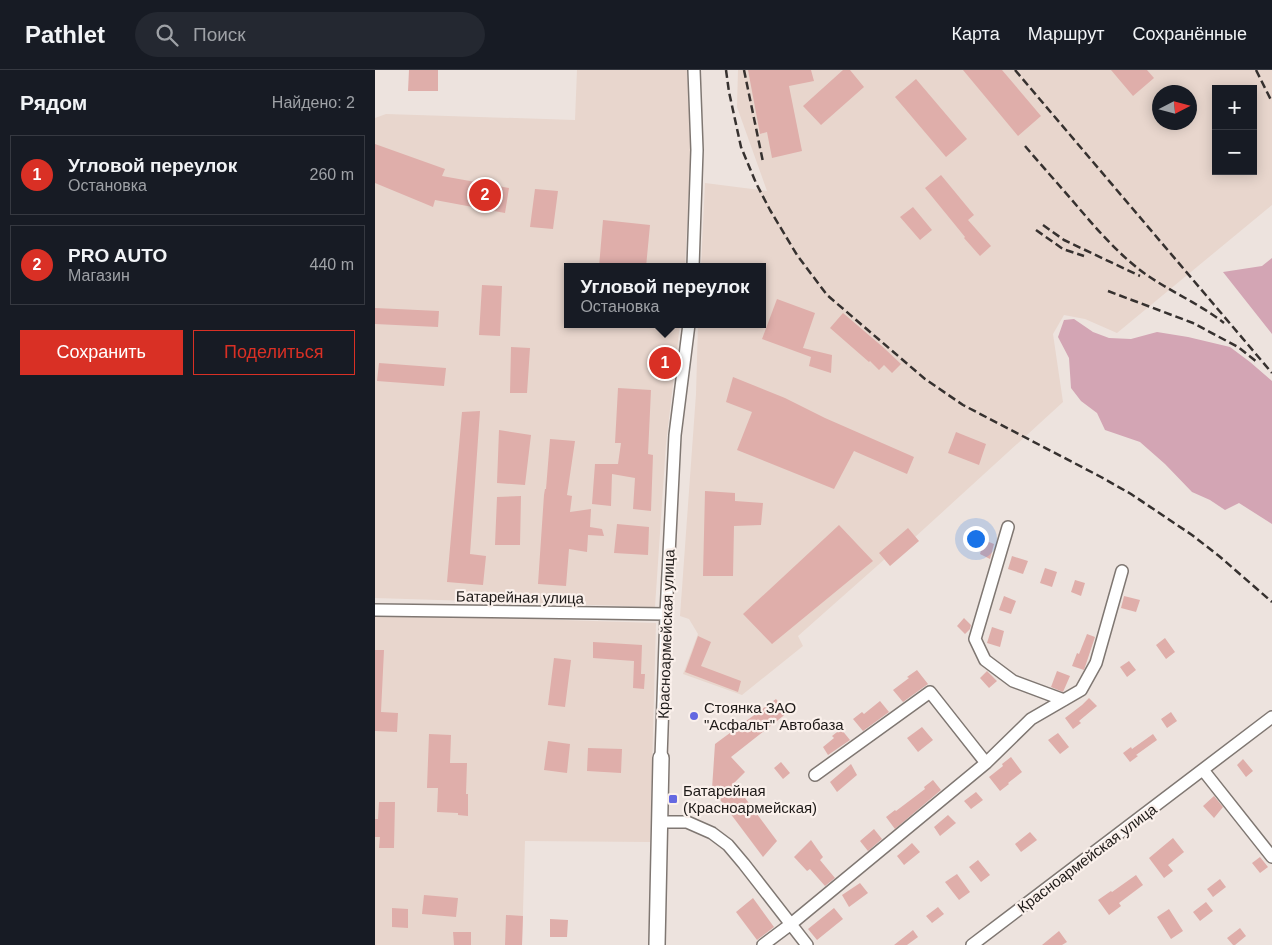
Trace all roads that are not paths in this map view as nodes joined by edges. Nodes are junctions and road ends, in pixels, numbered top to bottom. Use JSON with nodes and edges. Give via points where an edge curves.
{"nodes":[{"id":1,"x":694,"y":70,"type":"edge"},
{"id":2,"x":693,"y":263,"type":"edge"},
{"id":3,"x":688,"y":328,"type":"edge"},
{"id":4,"x":1008,"y":526,"type":"dead end"},
{"id":5,"x":1122,"y":571,"type":"dead end"},
{"id":6,"x":375,"y":610,"type":"edge"},
{"id":7,"x":666,"y":614,"type":"junction"},
{"id":8,"x":1064,"y":700,"type":"junction"},
{"id":9,"x":1272,"y":717,"type":"edge"},
{"id":10,"x":661,"y":758,"type":"joint"},
{"id":11,"x":986,"y":763,"type":"junction"},
{"id":12,"x":1203,"y":770,"type":"junction"},
{"id":13,"x":815,"y":775,"type":"dead end"},
{"id":14,"x":659,"y":822,"type":"junction"},
{"id":15,"x":1272,"y":856,"type":"edge"},
{"id":16,"x":791,"y":924,"type":"junction"},
{"id":17,"x":657,"y":945,"type":"edge"},
{"id":18,"x":763,"y":945,"type":"edge"},
{"id":19,"x":807,"y":945,"type":"edge"},
{"id":20,"x":972,"y":945,"type":"edge"}],
"edges":[{"from":1,"to":2,"type":"street","via":[[697,150]]},
{"from":3,"to":7,"type":"street","name":"Красноармейская улица","via":[[675,436]]},
{"from":4,"to":8,"type":"street","via":[[975,639],[985,660],[1013,681]]},
{"from":5,"to":8,"type":"street","via":[[1096,663],[1081,690]]},
{"from":6,"to":7,"type":"street","name":"Батарейная улица"},
{"from":7,"to":10,"type":"street","name":"Красноармейская улица"},
{"from":8,"to":11,"type":"street","via":[[1031,719]]},
{"from":9,"to":12,"type":"street","name":"Красноармейская улица"},
{"from":10,"to":14,"type":"street","name":"Красноармейская улица"},
{"from":11,"to":13,"type":"street","via":[[930,692]]},
{"from":11,"to":16,"type":"street"},
{"from":12,"to":15,"type":"street"},
{"from":12,"to":20,"type":"street","name":"Красноармейская улица"},
{"from":14,"to":16,"type":"street","via":[[687,822],[712,833],[728,845]]},
{"from":14,"to":17,"type":"street","name":"Красноармейская улица"},
{"from":16,"to":18,"type":"street"},
{"from":16,"to":19,"type":"street"}]}
